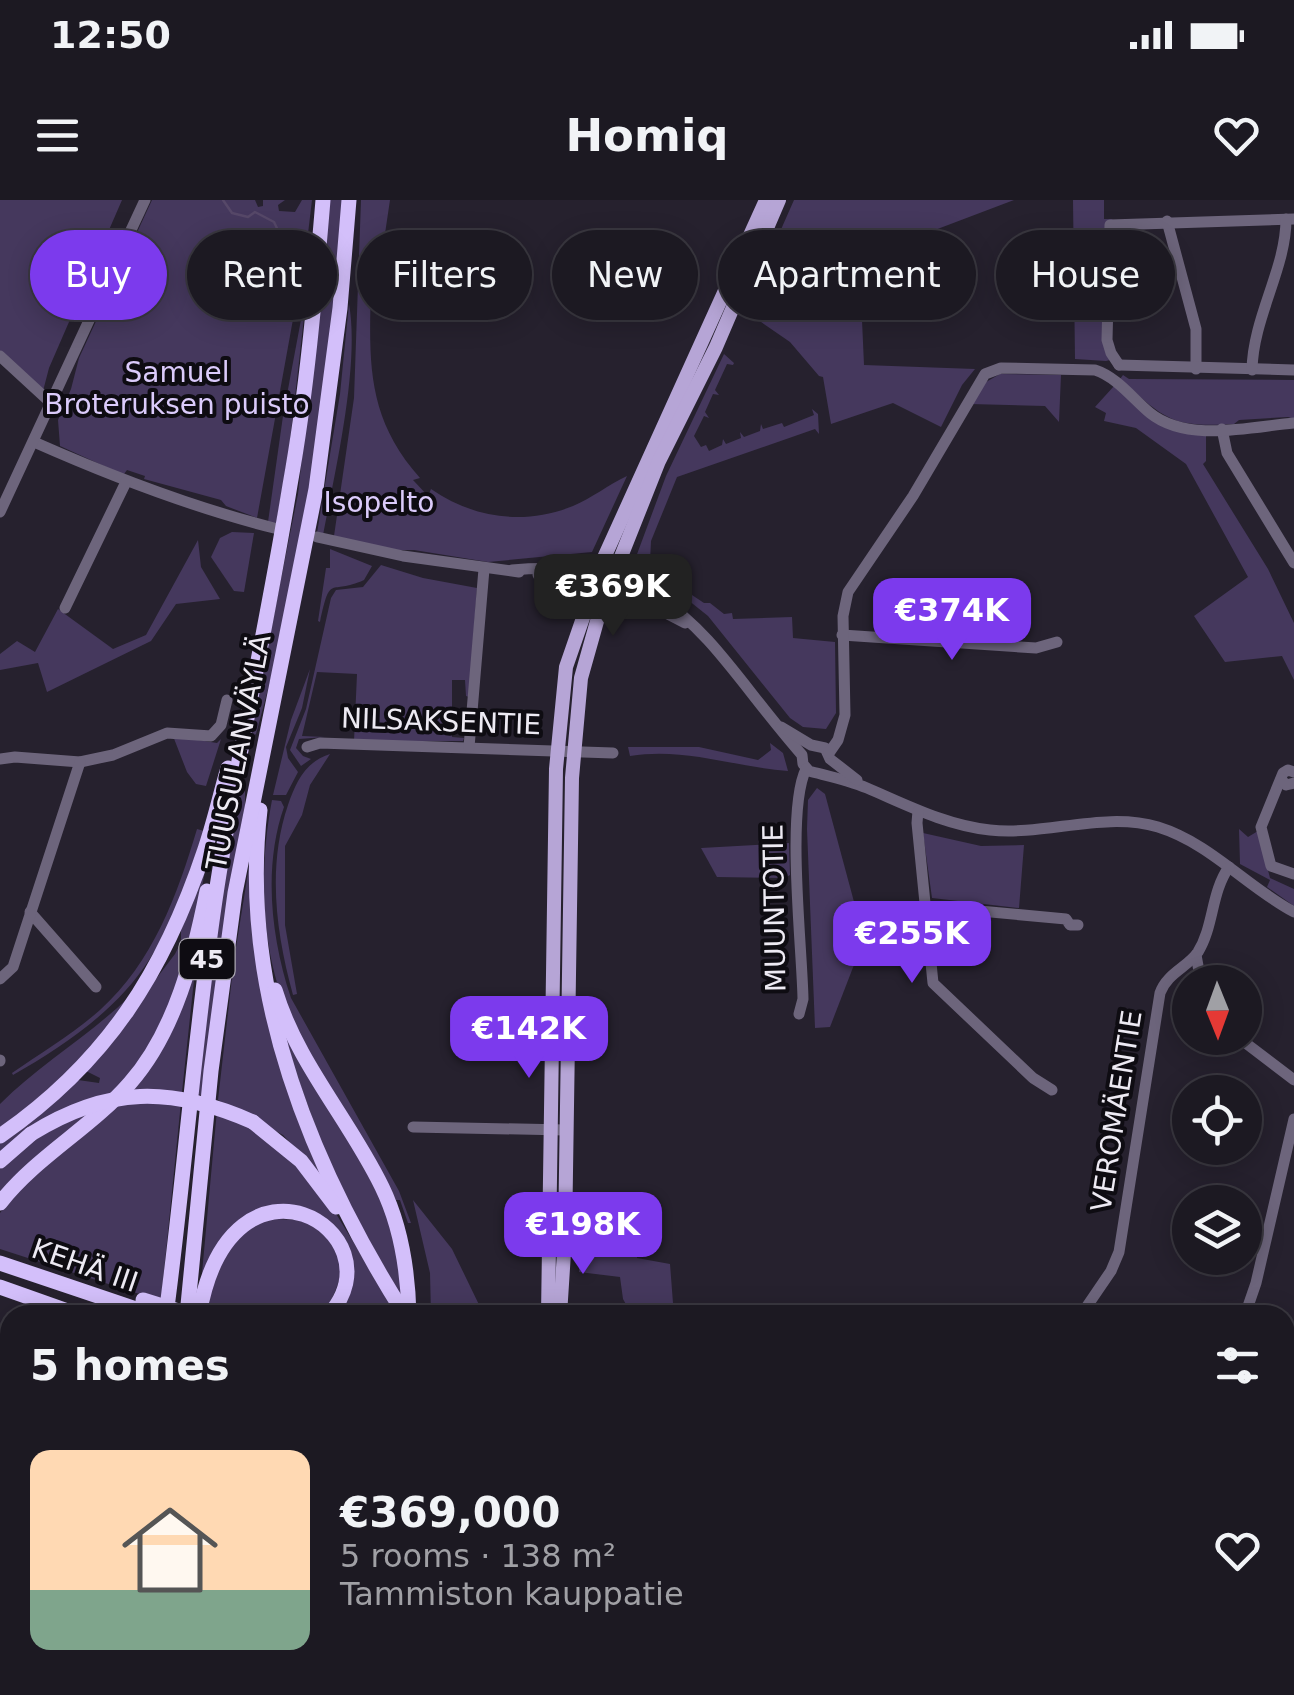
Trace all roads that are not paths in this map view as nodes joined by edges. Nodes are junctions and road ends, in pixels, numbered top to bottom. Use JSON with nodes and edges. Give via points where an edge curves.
{"nodes":[{"id":1,"x":145,"y":200,"type":"edge"},
{"id":2,"x":323,"y":200,"type":"edge"},
{"id":3,"x":349,"y":200,"type":"edge"},
{"id":4,"x":766,"y":200,"type":"edge"},
{"id":5,"x":778,"y":200,"type":"edge"},
{"id":6,"x":1290,"y":219,"type":"edge"},
{"id":7,"x":1167,"y":222,"type":"junction"},
{"id":8,"x":0,"y":356,"type":"edge"},
{"id":9,"x":1119,"y":365,"type":"junction"},
{"id":10,"x":1196,"y":369,"type":"junction"},
{"id":11,"x":1252,"y":370,"type":"junction"},
{"id":12,"x":1294,"y":370,"type":"edge"},
{"id":13,"x":1109,"y":376,"type":"junction"},
{"id":14,"x":52,"y":403,"type":"junction"},
{"id":15,"x":1294,"y":423,"type":"edge"},
{"id":16,"x":1222,"y":429,"type":"junction"},
{"id":17,"x":34,"y":442,"type":"junction"},
{"id":18,"x":126,"y":482,"type":"junction"},
{"id":19,"x":0,"y":512,"type":"edge"},
{"id":20,"x":274,"y":528,"type":"dead end"},
{"id":21,"x":317,"y":537,"type":"dead end"},
{"id":22,"x":1294,"y":563,"type":"edge"},
{"id":23,"x":484,"y":569,"type":"junction"},
{"id":24,"x":603,"y":580,"type":"junction"},
{"id":25,"x":64,"y":608,"type":"dead end"},
{"id":26,"x":842,"y":635,"type":"junction"},
{"id":27,"x":1056,"y":642,"type":"dead end"},
{"id":28,"x":227,"y":700,"type":"dead end"},
{"id":29,"x":245,"y":717,"type":"junction"},
{"id":30,"x":268,"y":720,"type":"junction"},
{"id":31,"x":843,"y":724,"type":"junction"},
{"id":32,"x":307,"y":747,"type":"dead end"},
{"id":33,"x":470,"y":747,"type":"junction"},
{"id":34,"x":810,"y":748,"type":"junction"},
{"id":35,"x":565,"y":750,"type":"junction"},
{"id":36,"x":614,"y":753,"type":"dead end"},
{"id":37,"x":830,"y":756,"type":"junction"},
{"id":38,"x":0,"y":760,"type":"edge"},
{"id":39,"x":80,"y":762,"type":"junction"},
{"id":40,"x":814,"y":771,"type":"junction"},
{"id":41,"x":1294,"y":772,"type":"edge"},
{"id":42,"x":227,"y":774,"type":"junction"},
{"id":43,"x":1291,"y":783,"type":"edge"},
{"id":44,"x":864,"y":786,"type":"junction"},
{"id":45,"x":918,"y":811,"type":"junction"},
{"id":46,"x":1229,"y":867,"type":"junction"},
{"id":47,"x":1294,"y":874,"type":"edge"},
{"id":48,"x":925,"y":906,"type":"junction"},
{"id":49,"x":30,"y":912,"type":"junction"},
{"id":50,"x":1294,"y":912,"type":"edge"},
{"id":51,"x":1078,"y":926,"type":"dead end"},
{"id":52,"x":260,"y":933,"type":"junction"},
{"id":53,"x":1196,"y":956,"type":"junction"},
{"id":54,"x":1198,"y":965,"type":"edge"},
{"id":55,"x":0,"y":978,"type":"edge"},
{"id":56,"x":96,"y":988,"type":"dead end"},
{"id":57,"x":799,"y":1014,"type":"dead end"},
{"id":58,"x":1262,"y":1055,"type":"edge"},
{"id":59,"x":1294,"y":1080,"type":"edge"},
{"id":60,"x":1052,"y":1090,"type":"dead end"},
{"id":61,"x":1294,"y":1119,"type":"edge"},
{"id":62,"x":413,"y":1127,"type":"dead end"},
{"id":63,"x":558,"y":1129,"type":"junction"},
{"id":64,"x":0,"y":1136,"type":"edge"},
{"id":65,"x":0,"y":1161,"type":"edge"},
{"id":66,"x":0,"y":1203,"type":"edge"},
{"id":67,"x":356,"y":1234,"type":"junction"},
{"id":68,"x":0,"y":1263,"type":"edge"},
{"id":69,"x":0,"y":1287,"type":"edge"},
{"id":70,"x":51,"y":1305,"type":"edge"},
{"id":71,"x":136,"y":1305,"type":"edge"},
{"id":72,"x":167,"y":1305,"type":"edge"},
{"id":73,"x":190,"y":1305,"type":"edge"},
{"id":74,"x":201,"y":1305,"type":"edge"},
{"id":75,"x":337,"y":1305,"type":"edge"},
{"id":76,"x":400,"y":1305,"type":"edge"},
{"id":77,"x":407,"y":1305,"type":"edge"},
{"id":78,"x":549,"y":1305,"type":"edge"},
{"id":79,"x":560,"y":1305,"type":"edge"},
{"id":80,"x":1088,"y":1305,"type":"edge"},
{"id":81,"x":1248,"y":1305,"type":"edge"}],
"edges":[{"from":1,"to":14,"type":"street"},
{"from":2,"to":29,"type":"highway","name":"TUUSULANVÄYLÄ","number":"45","via":[[294,464]]},
{"from":3,"to":30,"type":"highway","name":"TUUSULANVÄYLÄ","number":"45","via":[[316,489]]},
{"from":4,"to":24,"type":"main road"},
{"from":5,"to":24,"type":"main road","via":[[716,347]]},
{"from":6,"to":7,"type":"street"},
{"from":6,"to":11,"type":"street"},
{"from":7,"to":9,"type":"street","via":[[1116,222],[1108,229],[1107,340]]},
{"from":7,"to":10,"type":"street","via":[[1196,329]]},
{"from":8,"to":14,"type":"street"},
{"from":9,"to":10,"type":"street"},
{"from":9,"to":13,"type":"street"},
{"from":10,"to":11,"type":"street"},
{"from":11,"to":12,"type":"street"},
{"from":13,"to":16,"type":"street","via":[[1160,420]]},
{"from":13,"to":26,"type":"street","via":[[1001,368],[979,379],[918,488],[852,583]]},
{"from":14,"to":17,"type":"street"},
{"from":15,"to":16,"type":"street"},
{"from":16,"to":22,"type":"street","via":[[1227,453]]},
{"from":17,"to":18,"type":"street"},
{"from":17,"to":19,"type":"street"},
{"from":18,"to":20,"type":"street"},
{"from":18,"to":25,"type":"street"},
{"from":21,"to":23,"type":"street"},
{"from":23,"to":24,"type":"street"},
{"from":23,"to":33,"type":"street"},
{"from":24,"to":34,"type":"street","via":[[668,602],[774,722]]},
{"from":24,"to":35,"type":"main road","via":[[566,666]]},
{"from":26,"to":27,"type":"street","via":[[1036,648]]},
{"from":26,"to":31,"type":"street"},
{"from":28,"to":39,"type":"street","via":[[211,736],[167,733]]},
{"from":29,"to":42,"type":"highway"},
{"from":29,"to":72,"type":"highway","name":"TUUSULANVÄYLÄ","number":"45","via":[[192,1068]]},
{"from":30,"to":52,"type":"highway","via":[[258,827]]},
{"from":30,"to":73,"type":"highway","name":"TUUSULANVÄYLÄ","number":"45","via":[[232,913]]},
{"from":31,"to":34,"type":"street"},
{"from":31,"to":37,"type":"street"},
{"from":32,"to":33,"type":"street","name":"NILSAKSENTIE"},
{"from":33,"to":35,"type":"street","name":"NILSAKSENTIE"},
{"from":34,"to":37,"type":"street"},
{"from":34,"to":40,"type":"street"},
{"from":35,"to":36,"type":"street","name":"NILSAKSENTIE"},
{"from":35,"to":63,"type":"main road"},
{"from":37,"to":40,"type":"street","via":[[827,767]]},
{"from":37,"to":44,"type":"street"},
{"from":38,"to":39,"type":"street"},
{"from":39,"to":49,"type":"street"},
{"from":40,"to":44,"type":"street"},
{"from":40,"to":57,"type":"street","name":"MUUNTOTIE","via":[[800,780],[796,818]]},
{"from":41,"to":43,"type":"street","via":[[1286,771]]},
{"from":42,"to":64,"type":"highway","via":[[188,896],[141,994],[72,1078]]},
{"from":42,"to":66,"type":"highway","via":[[206,895],[182,988],[160,1039],[131,1082],[42,1157]]},
{"from":43,"to":47,"type":"street","via":[[1261,827],[1272,866]]},
{"from":44,"to":45,"type":"street"},
{"from":45,"to":46,"type":"street","via":[[994,831],[1142,824],[1182,838]]},
{"from":45,"to":48,"type":"street"},
{"from":46,"to":50,"type":"street"},
{"from":46,"to":53,"type":"street","name":"VEROMÄENTIE"},
{"from":48,"to":51,"type":"street","via":[[1066,919]]},
{"from":48,"to":60,"type":"street","via":[[933,983]]},
{"from":49,"to":55,"type":"street","via":[[13,967]]},
{"from":49,"to":56,"type":"street"},
{"from":52,"to":67,"type":"highway","via":[[264,982],[290,1082]]},
{"from":52,"to":77,"type":"highway","via":[[291,1032],[389,1204],[406,1268]]},
{"from":53,"to":54,"type":"street"},
{"from":53,"to":80,"type":"street","name":"VEROMÄENTIE","via":[[1160,993],[1119,1252]]},
{"from":58,"to":59,"type":"street"},
{"from":61,"to":81,"type":"street"},
{"from":62,"to":63,"type":"street"},
{"from":63,"to":78,"type":"main road"},
{"from":63,"to":79,"type":"main road"},
{"from":65,"to":67,"type":"highway","bridge":true,"via":[[31,1134],[82,1107],[130,1096],[195,1100],[254,1122],[302,1162]]},
{"from":67,"to":76,"type":"highway"},
{"from":68,"to":71,"type":"highway","name":"KEHÄ III"},
{"from":69,"to":70,"type":"highway","name":"KEHÄ III"},
{"from":74,"to":75,"type":"highway","via":[[230,1237],[251,1218],[278,1210],[313,1217],[340,1247],[346,1277]]}]}
